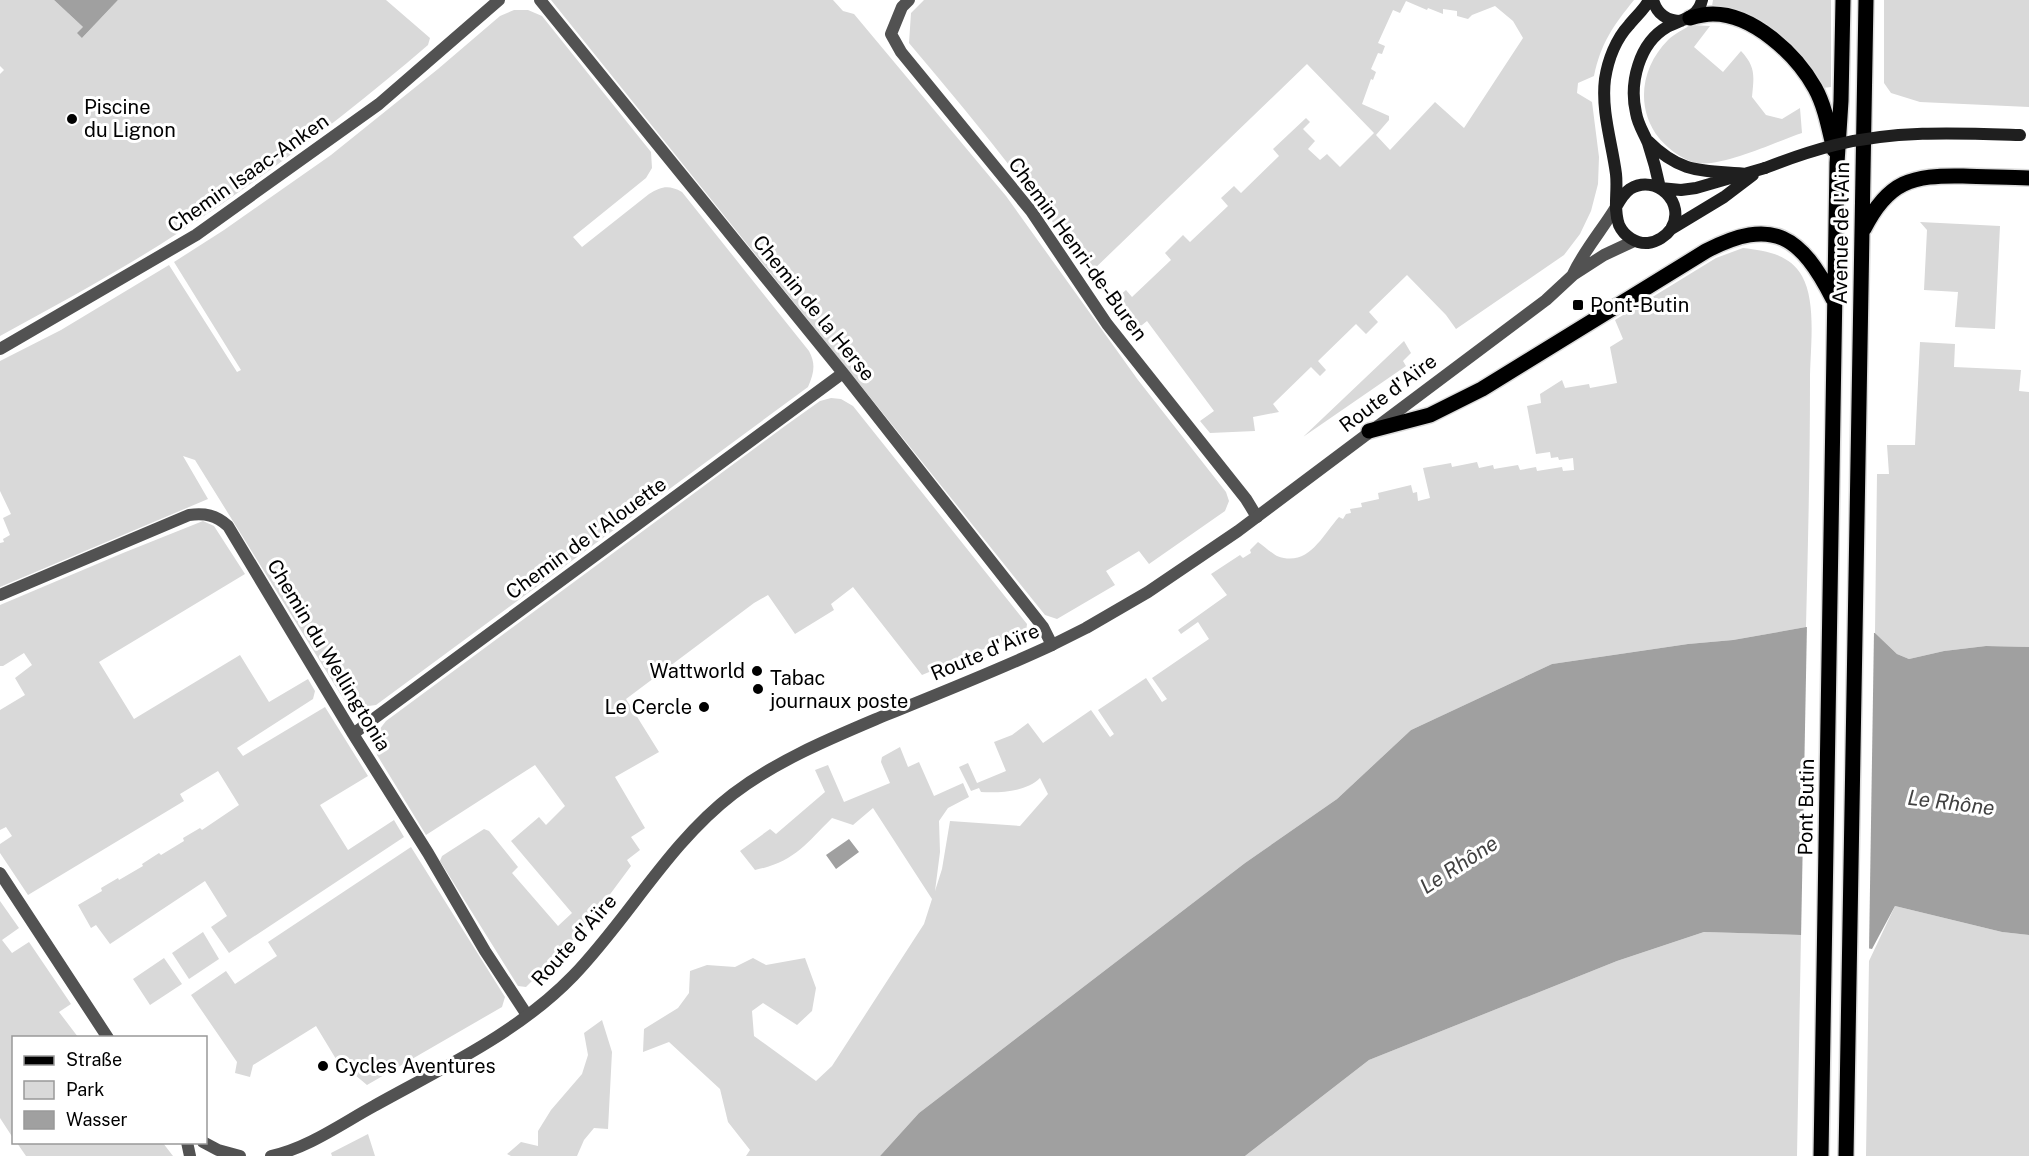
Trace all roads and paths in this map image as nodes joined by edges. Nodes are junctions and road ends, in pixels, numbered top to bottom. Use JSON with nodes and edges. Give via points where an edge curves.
{"nodes":[{"id":1,"x":499,"y":0,"type":"edge"},
{"id":2,"x":540,"y":0,"type":"edge"},
{"id":3,"x":1651,"y":0,"type":"edge"},
{"id":4,"x":1702,"y":0,"type":"edge"},
{"id":5,"x":1843,"y":0,"type":"edge"},
{"id":6,"x":1866,"y":0,"type":"edge"},
{"id":7,"x":905,"y":4,"type":"edge"},
{"id":8,"x":1686,"y":19,"type":"junction"},
{"id":9,"x":2024,"y":135,"type":"edge"},
{"id":10,"x":1647,"y":141,"type":"junction"},
{"id":11,"x":1837,"y":163,"type":"junction"},
{"id":12,"x":1754,"y":172,"type":"junction"},
{"id":13,"x":2029,"y":178,"type":"edge"},
{"id":14,"x":1660,"y":188,"type":"junction"},
{"id":15,"x":1616,"y":207,"type":"junction"},
{"id":16,"x":1671,"y":229,"type":"junction"},
{"id":17,"x":1863,"y":231,"type":"junction"},
{"id":18,"x":1634,"y":240,"type":"junction"},
{"id":19,"x":1573,"y":274,"type":"junction"},
{"id":20,"x":1835,"y":303,"type":"junction"},
{"id":21,"x":0,"y":349,"type":"edge"},
{"id":22,"x":843,"y":373,"type":"junction"},
{"id":23,"x":1369,"y":430,"type":"junction"},
{"id":24,"x":1833,"y":459,"type":"joint"},
{"id":25,"x":1257,"y":517,"type":"junction"},
{"id":26,"x":0,"y":595,"type":"edge"},
{"id":27,"x":1052,"y":645,"type":"junction"},
{"id":28,"x":353,"y":734,"type":"junction"},
{"id":29,"x":0,"y":873,"type":"edge"},
{"id":30,"x":527,"y":1015,"type":"junction"},
{"id":31,"x":107,"y":1036,"type":"edge"},
{"id":32,"x":205,"y":1144,"type":"edge"},
{"id":33,"x":240,"y":1156,"type":"edge"},
{"id":34,"x":271,"y":1156,"type":"edge"},
{"id":35,"x":1821,"y":1156,"type":"edge"},
{"id":36,"x":1846,"y":1156,"type":"edge"}],
"edges":[{"from":1,"to":21,"type":"street","name":"Chemin Isaac-Anken","via":[[379,104],[196,236]]},
{"from":2,"to":22,"type":"street","name":"Chemin de la Herse"},
{"from":3,"to":8,"type":"main road","via":[[1666,18]]},
{"from":3,"to":15,"type":"main road","via":[[1618,40],[1605,77]]},
{"from":4,"to":8,"type":"main road","via":[[1696,13]]},
{"from":5,"to":11,"type":"main road","name":"Avenue de l'Ain"},
{"from":6,"to":17,"type":"main road","name":"Avenue de l'Ain"},
{"from":7,"to":25,"type":"street","name":"Chemin Henri-de-Buren","via":[[891,34],[901,52],[1032,211],[1107,324]]},
{"from":8,"to":10,"type":"main road","via":[[1660,32],[1646,48],[1637,68],[1634,105]]},
{"from":8,"to":11,"type":"main road","via":[[1713,14],[1738,19],[1786,51],[1815,88]]},
{"from":9,"to":12,"type":"main road","bridge":true,"via":[[1887,136],[1836,145]]},
{"from":10,"to":12,"type":"main road","via":[[1672,162],[1696,170]]},
{"from":10,"to":14,"type":"main road"},
{"from":11,"to":20,"type":"main road","name":"Avenue de l'Ain"},
{"from":12,"to":14,"type":"main road","via":[[1696,188]]},
{"from":12,"to":16,"type":"main road","via":[[1725,197]]},
{"from":13,"to":17,"type":"main road","via":[[1913,179],[1883,199]]},
{"from":14,"to":15,"type":"main road","via":[[1640,185],[1630,189]]},
{"from":14,"to":16,"type":"main road","via":[[1673,202]]},
{"from":15,"to":18,"type":"main road","via":[[1618,223]]},
{"from":15,"to":19,"type":"street","name":"Route d'Aïre"},
{"from":16,"to":18,"type":"main road","via":[[1655,241]]},
{"from":17,"to":36,"type":"main road","name":"Avenue de l'Ain"},
{"from":18,"to":19,"type":"street","name":"Route d'Aïre"},
{"from":19,"to":23,"type":"street","name":"Route d'Aïre","via":[[1546,300]]},
{"from":20,"to":23,"type":"main road","via":[[1808,256],[1790,242],[1769,234],[1745,234],[1706,251],[1482,389],[1430,415]]},
{"from":20,"to":24,"type":"main road","name":"Avenue de l'Ain"},
{"from":22,"to":27,"type":"street","name":"Chemin de la Herse","via":[[1043,627]]},
{"from":22,"to":28,"type":"street","name":"Chemin de l'Alouette"},
{"from":23,"to":25,"type":"street","name":"Route d'Aïre"},
{"from":24,"to":35,"type":"main road","name":"Pont Butin"},
{"from":25,"to":27,"type":"street","name":"Route d'Aïre","via":[[1148,592]]},
{"from":26,"to":28,"type":"street","name":"Chemin du Wellingtonia","via":[[189,515],[219,518],[228,526]]},
{"from":27,"to":30,"type":"street","name":"Route d'Aïre","via":[[806,749],[758,776],[693,830],[578,970]]},
{"from":28,"to":30,"type":"street","name":"Chemin du Wellingtonia"},
{"from":29,"to":31,"type":"street"},
{"from":30,"to":34,"type":"street","name":"Route d'Aïre","via":[[304,1145]]},
{"from":32,"to":33,"type":"street"}]}
